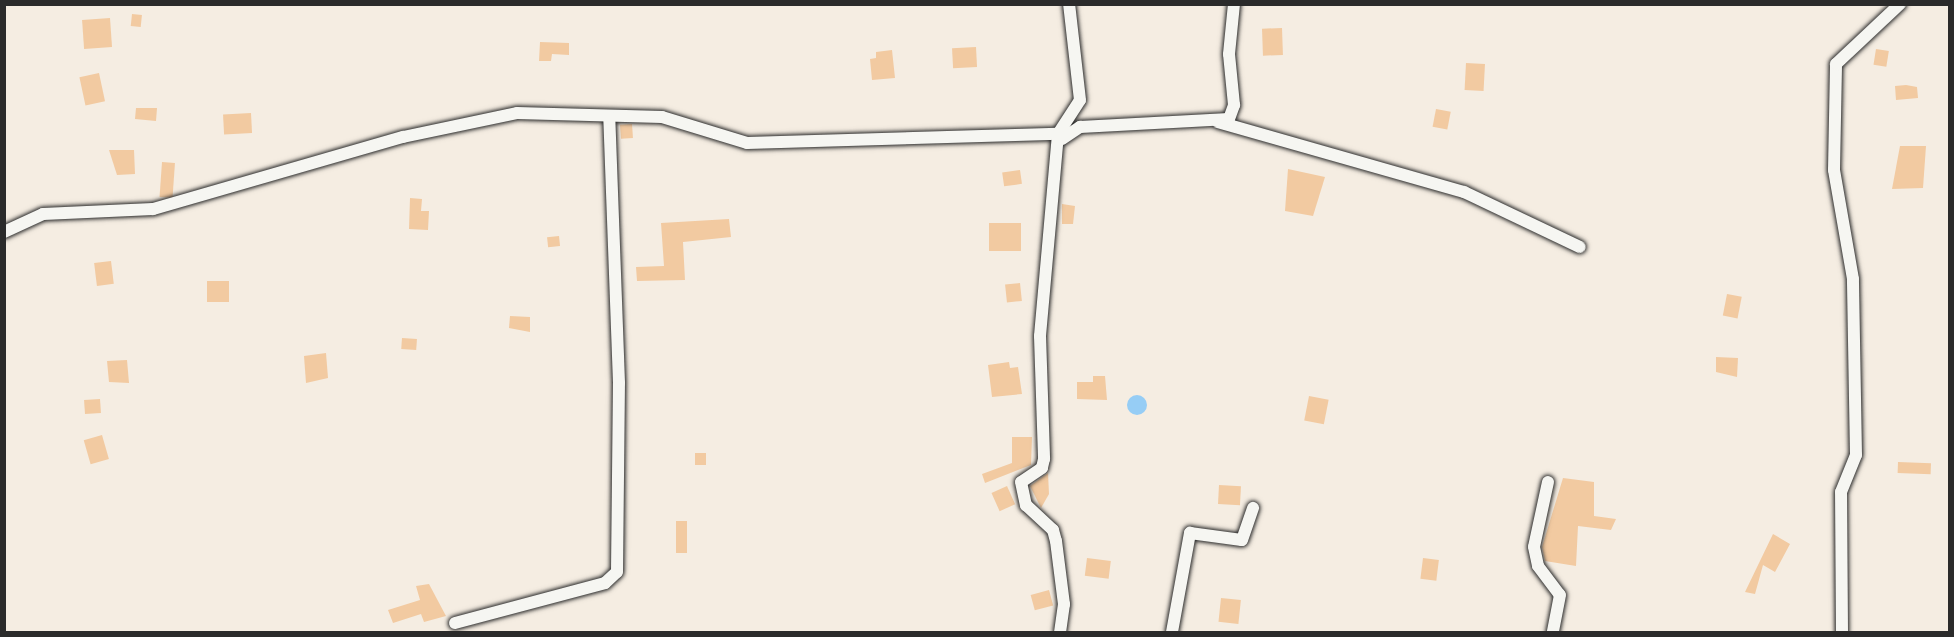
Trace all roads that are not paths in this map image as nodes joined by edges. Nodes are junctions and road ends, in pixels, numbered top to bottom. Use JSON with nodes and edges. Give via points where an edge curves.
{"nodes":[{"id":1,"x":1069,"y":4,"type":"edge"},
{"id":2,"x":1234,"y":4,"type":"edge"},
{"id":3,"x":1900,"y":4,"type":"edge"},
{"id":4,"x":609,"y":116,"type":"junction"},
{"id":5,"x":1218,"y":122,"type":"junction"},
{"id":6,"x":1060,"y":136,"type":"junction"},
{"id":7,"x":4,"y":232,"type":"edge"},
{"id":8,"x":1580,"y":247,"type":"dead end"},
{"id":9,"x":1548,"y":482,"type":"dead end"},
{"id":10,"x":1253,"y":508,"type":"dead end"},
{"id":11,"x":455,"y":623,"type":"dead end"},
{"id":12,"x":1060,"y":633,"type":"edge"},
{"id":13,"x":1172,"y":633,"type":"edge"},
{"id":14,"x":1553,"y":633,"type":"edge"},
{"id":15,"x":1842,"y":633,"type":"edge"}],
"edges":[{"from":1,"to":6,"type":"street","via":[[1080,100]]},
{"from":2,"to":5,"type":"street","via":[[1229,54],[1234,105],[1229,118]]},
{"from":3,"to":15,"type":"street","via":[[1836,64],[1833,170],[1853,279],[1856,455],[1841,492]]},
{"from":4,"to":6,"type":"street","via":[[662,117],[747,143]]},
{"from":4,"to":7,"type":"street","via":[[517,113],[403,137],[164,207],[42,214]]},
{"from":4,"to":11,"type":"street","via":[[619,383],[617,572],[605,583]]},
{"from":5,"to":6,"type":"street","via":[[1080,127]]},
{"from":5,"to":8,"type":"street","via":[[1464,192]]},
{"from":6,"to":12,"type":"street","via":[[1040,336],[1044,459],[1042,468],[1022,482],[1026,505],[1053,531],[1056,541],[1064,604]]},
{"from":9,"to":14,"type":"street","via":[[1534,547],[1538,566],[1560,595]]},
{"from":10,"to":13,"type":"street","via":[[1242,540],[1190,533]]}]}
